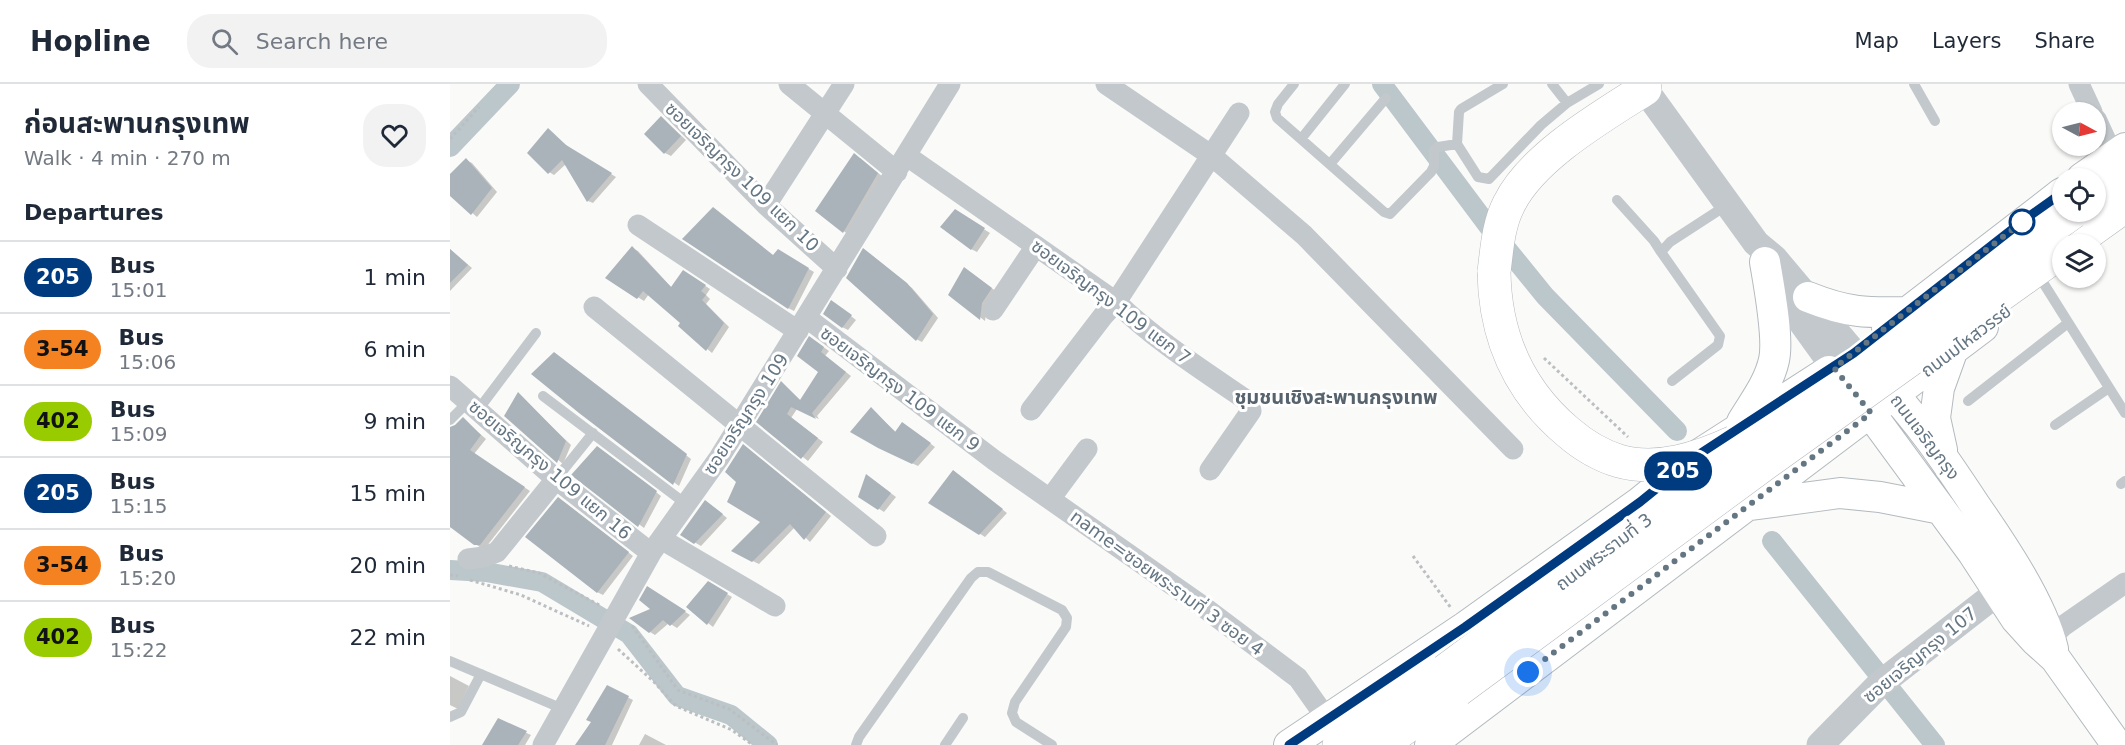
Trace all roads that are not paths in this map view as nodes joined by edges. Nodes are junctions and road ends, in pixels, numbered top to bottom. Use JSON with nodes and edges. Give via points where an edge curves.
{"nodes":[{"id":1,"x":648,"y":84,"type":"edge"},
{"id":2,"x":789,"y":84,"type":"edge"},
{"id":3,"x":844,"y":84,"type":"edge"},
{"id":4,"x":950,"y":84,"type":"edge"},
{"id":5,"x":1106,"y":84,"type":"edge"},
{"id":6,"x":1294,"y":84,"type":"edge"},
{"id":7,"x":1345,"y":84,"type":"edge"},
{"id":8,"x":1503,"y":84,"type":"edge"},
{"id":9,"x":1552,"y":84,"type":"edge"},
{"id":10,"x":1599,"y":84,"type":"edge"},
{"id":11,"x":1914,"y":84,"type":"edge"},
{"id":12,"x":2079,"y":84,"type":"edge"},
{"id":13,"x":1643,"y":86,"type":"edge"},
{"id":14,"x":1386,"y":98,"type":"dead end"},
{"id":15,"x":2087,"y":102,"type":"edge"},
{"id":16,"x":1567,"y":103,"type":"junction"},
{"id":17,"x":1239,"y":113,"type":"dead end"},
{"id":18,"x":825,"y":114,"type":"junction"},
{"id":19,"x":1935,"y":121,"type":"dead end"},
{"id":20,"x":2106,"y":135,"type":"edge"},
{"id":21,"x":1301,"y":139,"type":"junction"},
{"id":22,"x":1457,"y":144,"type":"junction"},
{"id":23,"x":1212,"y":156,"type":"junction"},
{"id":24,"x":2121,"y":159,"type":"edge"},
{"id":25,"x":902,"y":164,"type":"junction"},
{"id":26,"x":1330,"y":164,"type":"junction"},
{"id":27,"x":2103,"y":168,"type":"edge"},
{"id":28,"x":2106,"y":181,"type":"edge"},
{"id":29,"x":1617,"y":200,"type":"dead end"},
{"id":30,"x":2052,"y":201,"type":"edge"},
{"id":31,"x":1728,"y":204,"type":"junction"},
{"id":32,"x":766,"y":205,"type":"junction"},
{"id":33,"x":2125,"y":206,"type":"edge"},
{"id":34,"x":2059,"y":222,"type":"edge"},
{"id":35,"x":638,"y":225,"type":"dead end"},
{"id":36,"x":2125,"y":225,"type":"edge"},
{"id":37,"x":2086,"y":234,"type":"edge"},
{"id":38,"x":2106,"y":239,"type":"edge"},
{"id":39,"x":1036,"y":246,"type":"junction"},
{"id":40,"x":1661,"y":252,"type":"junction"},
{"id":41,"x":1761,"y":253,"type":"junction"},
{"id":42,"x":2052,"y":258,"type":"edge"},
{"id":43,"x":837,"y":269,"type":"junction"},
{"id":44,"x":2052,"y":278,"type":"edge"},
{"id":45,"x":2057,"y":288,"type":"edge"},
{"id":46,"x":1808,"y":297,"type":"junction"},
{"id":47,"x":1116,"y":302,"type":"junction"},
{"id":48,"x":594,"y":307,"type":"dead end"},
{"id":49,"x":993,"y":310,"type":"dead end"},
{"id":50,"x":1908,"y":312,"type":"junction"},
{"id":51,"x":2068,"y":323,"type":"junction"},
{"id":52,"x":802,"y":324,"type":"junction"},
{"id":53,"x":536,"y":333,"type":"dead end"},
{"id":54,"x":1953,"y":349,"type":"junction"},
{"id":55,"x":1844,"y":360,"type":"junction"},
{"id":56,"x":1672,"y":381,"type":"dead end"},
{"id":57,"x":450,"y":386,"type":"edge"},
{"id":58,"x":2109,"y":388,"type":"junction"},
{"id":59,"x":1895,"y":395,"type":"junction"},
{"id":60,"x":543,"y":396,"type":"dead end"},
{"id":61,"x":1968,"y":401,"type":"dead end"},
{"id":62,"x":473,"y":406,"type":"junction"},
{"id":63,"x":1031,"y":410,"type":"dead end"},
{"id":64,"x":1871,"y":413,"type":"junction"},
{"id":65,"x":2125,"y":413,"type":"edge"},
{"id":66,"x":450,"y":420,"type":"edge"},
{"id":67,"x":1783,"y":420,"type":"junction"},
{"id":68,"x":2055,"y":425,"type":"dead end"},
{"id":69,"x":739,"y":426,"type":"junction"},
{"id":70,"x":1738,"y":430,"type":"junction"},
{"id":71,"x":593,"y":433,"type":"junction"},
{"id":72,"x":1087,"y":449,"type":"dead end"},
{"id":73,"x":1513,"y":449,"type":"dead end"},
{"id":74,"x":1943,"y":457,"type":"junction"},
{"id":75,"x":994,"y":460,"type":"joint"},
{"id":76,"x":1210,"y":470,"type":"dead end"},
{"id":77,"x":556,"y":479,"type":"junction"},
{"id":78,"x":1050,"y":499,"type":"junction"},
{"id":79,"x":1640,"y":502,"type":"junction"},
{"id":80,"x":686,"y":504,"type":"junction"},
{"id":81,"x":1746,"y":506,"type":"junction"},
{"id":82,"x":1941,"y":509,"type":"junction"},
{"id":83,"x":876,"y":536,"type":"dead end"},
{"id":84,"x":656,"y":546,"type":"junction"},
{"id":85,"x":468,"y":559,"type":"dead end"},
{"id":86,"x":1672,"y":562,"type":"junction"},
{"id":87,"x":2125,"y":583,"type":"edge"},
{"id":88,"x":1997,"y":593,"type":"junction"},
{"id":89,"x":775,"y":606,"type":"dead end"},
{"id":90,"x":2053,"y":649,"type":"junction"},
{"id":91,"x":450,"y":661,"type":"edge"},
{"id":92,"x":481,"y":675,"type":"junction"},
{"id":93,"x":1451,"y":681,"type":"junction"},
{"id":94,"x":563,"y":709,"type":"junction"},
{"id":95,"x":452,"y":716,"type":"edge"},
{"id":96,"x":963,"y":718,"type":"dead end"},
{"id":97,"x":1333,"y":732,"type":"edge"},
{"id":98,"x":543,"y":745,"type":"edge"},
{"id":99,"x":856,"y":745,"type":"edge"},
{"id":100,"x":945,"y":745,"type":"edge"},
{"id":101,"x":1052,"y":745,"type":"edge"},
{"id":102,"x":1289,"y":745,"type":"edge"},
{"id":103,"x":1381,"y":745,"type":"edge"},
{"id":104,"x":1430,"y":745,"type":"edge"},
{"id":105,"x":1820,"y":745,"type":"edge"},
{"id":106,"x":2117,"y":745,"type":"edge"}],
"edges":[{"from":1,"to":32,"type":"street","name":"ซอยเจริญกรุง 109 แยก 10"},
{"from":2,"to":18,"type":"street","name":"ซอยเจริญกรุง 109 แยก 7"},
{"from":3,"to":18,"type":"street"},
{"from":4,"to":25,"type":"street","name":"ซอยเจริญกรุง 109"},
{"from":5,"to":23,"type":"street"},
{"from":6,"to":21,"type":"lane","via":[[1275,112]]},
{"from":7,"to":21,"type":"lane"},
{"from":8,"to":22,"type":"lane","via":[[1461,109]]},
{"from":9,"to":16,"type":"lane"},
{"from":10,"to":16,"type":"lane"},
{"from":11,"to":19,"type":"lane"},
{"from":12,"to":15,"type":"street"},
{"from":13,"to":31,"type":"street","name":"ถนนเจริญกรุง"},
{"from":13,"to":67,"type":"main road","bridge":true,"via":[[1545,159],[1525,178],[1509,204],[1494,272],[1494,294],[1503,336],[1520,375],[1546,412],[1582,443],[1620,461],[1673,463],[1709,453]]},
{"from":14,"to":26,"type":"lane"},
{"from":16,"to":22,"type":"lane","via":[[1489,178],[1478,177]]},
{"from":17,"to":23,"type":"street"},
{"from":18,"to":25,"type":"street","name":"ซอยเจริญกรุง 109 แยก 7"},
{"from":18,"to":32,"type":"street"},
{"from":20,"to":24,"type":"street"},
{"from":21,"to":26,"type":"lane"},
{"from":22,"to":26,"type":"lane","via":[[1434,150],[1431,172],[1390,214]]},
{"from":23,"to":47,"type":"street"},
{"from":23,"to":73,"type":"street","via":[[1304,235]]},
{"from":24,"to":27,"type":"main road"},
{"from":24,"to":28,"type":"main road"},
{"from":25,"to":39,"type":"street","name":"ซอยเจริญกรุง 109 แยก 7"},
{"from":25,"to":43,"type":"street","name":"ซอยเจริญกรุง 109"},
{"from":29,"to":40,"type":"lane"},
{"from":30,"to":50,"type":"main road"},
{"from":31,"to":40,"type":"lane"},
{"from":31,"to":41,"type":"street","name":"ถนนเจริญกรุง"},
{"from":32,"to":43,"type":"street","name":"ซอยเจริญกรุง 109 แยก 10"},
{"from":33,"to":37,"type":"main road"},
{"from":34,"to":67,"type":"main road","name":"ถนนพระรามที่ 3","bridge":true},
{"from":35,"to":52,"type":"street","name":"ซอยเจริญกรุง 109 แยก 9"},
{"from":36,"to":38,"type":"main road"},
{"from":39,"to":47,"type":"street","name":"ซอยเจริญกรุง 109 แยก 7"},
{"from":39,"to":49,"type":"street"},
{"from":40,"to":56,"type":"lane","via":[[1720,336],[1718,345]]},
{"from":41,"to":46,"type":"street","name":"ถนนเจริญกรุง","via":[[1774,258]]},
{"from":41,"to":55,"type":"street","name":"ถนนเจริญกรุง","via":[[1787,300]]},
{"from":41,"to":70,"type":"main road","via":[[1775,356],[1764,386]]},
{"from":42,"to":93,"type":"main road","name":"ถนนพระรามที่ 3","bridge":true},
{"from":43,"to":52,"type":"street","name":"ซอยเจริญกรุง 109"},
{"from":44,"to":54,"type":"main road","name":"ถนนมไหสวรรย์"},
{"from":45,"to":51,"type":"lane"},
{"from":46,"to":50,"type":"main road","via":[[1862,313]]},
{"from":46,"to":55,"type":"street","name":"ถนนเจริญกรุง"},
{"from":47,"to":63,"type":"street"},
{"from":47,"to":76,"type":"street","name":"ซอยเจริญกรุง 109 แยก 7","via":[[1169,346],[1250,402],[1251,411]]},
{"from":48,"to":69,"type":"street"},
{"from":50,"to":55,"type":"main road"},
{"from":51,"to":58,"type":"lane"},
{"from":51,"to":61,"type":"lane"},
{"from":52,"to":69,"type":"street","name":"ซอยเจริญกรุง 109"},
{"from":52,"to":75,"type":"street","name":"ซอยเจริญกรุง 109 แยก 9"},
{"from":53,"to":62,"type":"lane"},
{"from":54,"to":59,"type":"main road","name":"ถนนมไหสวรรย์"},
{"from":54,"to":74,"type":"main road","via":[[1939,388],[1935,418]]},
{"from":55,"to":59,"type":"main road","name":"ถนนเจริญกรุง"},
{"from":55,"to":64,"type":"main road","name":"ถนนเจริญกรุง"},
{"from":55,"to":70,"type":"main road","name":"ถนนพระรามที่ 3"},
{"from":57,"to":62,"type":"street","name":"ซอยเจริญกรุง 109 แยก 16"},
{"from":58,"to":65,"type":"lane"},
{"from":58,"to":68,"type":"lane"},
{"from":59,"to":64,"type":"main road","name":"ถนนมไหสวรรย์"},
{"from":59,"to":74,"type":"main road","name":"ถนนเจริญกรุง"},
{"from":60,"to":71,"type":"lane"},
{"from":62,"to":66,"type":"lane"},
{"from":62,"to":77,"type":"street","name":"ซอยเจริญกรุง 109 แยก 16"},
{"from":64,"to":81,"type":"main road"},
{"from":64,"to":82,"type":"main road","name":"ถนนเจริญกรุง"},
{"from":67,"to":93,"type":"main road","name":"ถนนพระรามที่ 3","bridge":true},
{"from":69,"to":80,"type":"street","name":"ซอยเจริญกรุง 109"},
{"from":69,"to":83,"type":"street"},
{"from":70,"to":79,"type":"main road","name":"ถนนพระรามที่ 3","via":[[1698,455]]},
{"from":71,"to":77,"type":"lane"},
{"from":71,"to":80,"type":"lane"},
{"from":72,"to":78,"type":"street"},
{"from":74,"to":90,"type":"main road","name":"ถนนเจริญกรุง","via":[[2000,541],[2037,609]]},
{"from":75,"to":78,"type":"street","name":"name=ซอยพระรามที่ 3 ซอย 4"},
{"from":77,"to":84,"type":"street","name":"ซอยเจริญกรุง 109 แยก 16"},
{"from":77,"to":85,"type":"street","via":[[496,552]]},
{"from":78,"to":97,"type":"street","name":"name=ซอยพระรามที่ 3 ซอย 4","via":[[1298,678]]},
{"from":79,"to":86,"type":"main road","via":[[1674,497],[1688,506],[1694,524],[1692,534]]},
{"from":79,"to":97,"type":"main road","name":"ถนนพระรามที่ 3","via":[[1465,627]]},
{"from":80,"to":84,"type":"street","name":"ซอยเจริญกรุง 109"},
{"from":81,"to":82,"type":"main road","via":[[1840,493]]},
{"from":81,"to":86,"type":"main road"},
{"from":82,"to":88,"type":"main road","name":"ถนนเจริญกรุง"},
{"from":84,"to":89,"type":"street","name":"ซอยเจริญกรุง 109 แยก 16"},
{"from":84,"to":94,"type":"street","name":"ซอยเจริญกรุง 109"},
{"from":86,"to":104,"type":"main road"},
{"from":87,"to":90,"type":"street","via":[[2063,626]]},
{"from":88,"to":90,"type":"main road","name":"ถนนเจริญกรุง","via":[[2035,640]]},
{"from":88,"to":105,"type":"street","name":"ซอยเจริญกรุง 107","via":[[1887,678]]},
{"from":90,"to":106,"type":"main road","name":"ถนนเจริญกรุง"},
{"from":91,"to":92,"type":"lane"},
{"from":92,"to":94,"type":"lane"},
{"from":92,"to":95,"type":"lane","via":[[461,712]]},
{"from":93,"to":97,"type":"main road","name":"ถนนพระรามที่ 3"},
{"from":93,"to":103,"type":"main road","name":"ถนนพระรามที่ 3"},
{"from":94,"to":98,"type":"street","name":"ซอยเจริญกรุง 109"},
{"from":96,"to":100,"type":"lane"},
{"from":97,"to":102,"type":"main road","name":"ถนนพระรามที่ 3"},
{"from":99,"to":101,"type":"lane","via":[[964,587],[978,572],[988,572],[1062,610],[1067,618],[1066,627],[1011,713],[1016,722]]}]}
